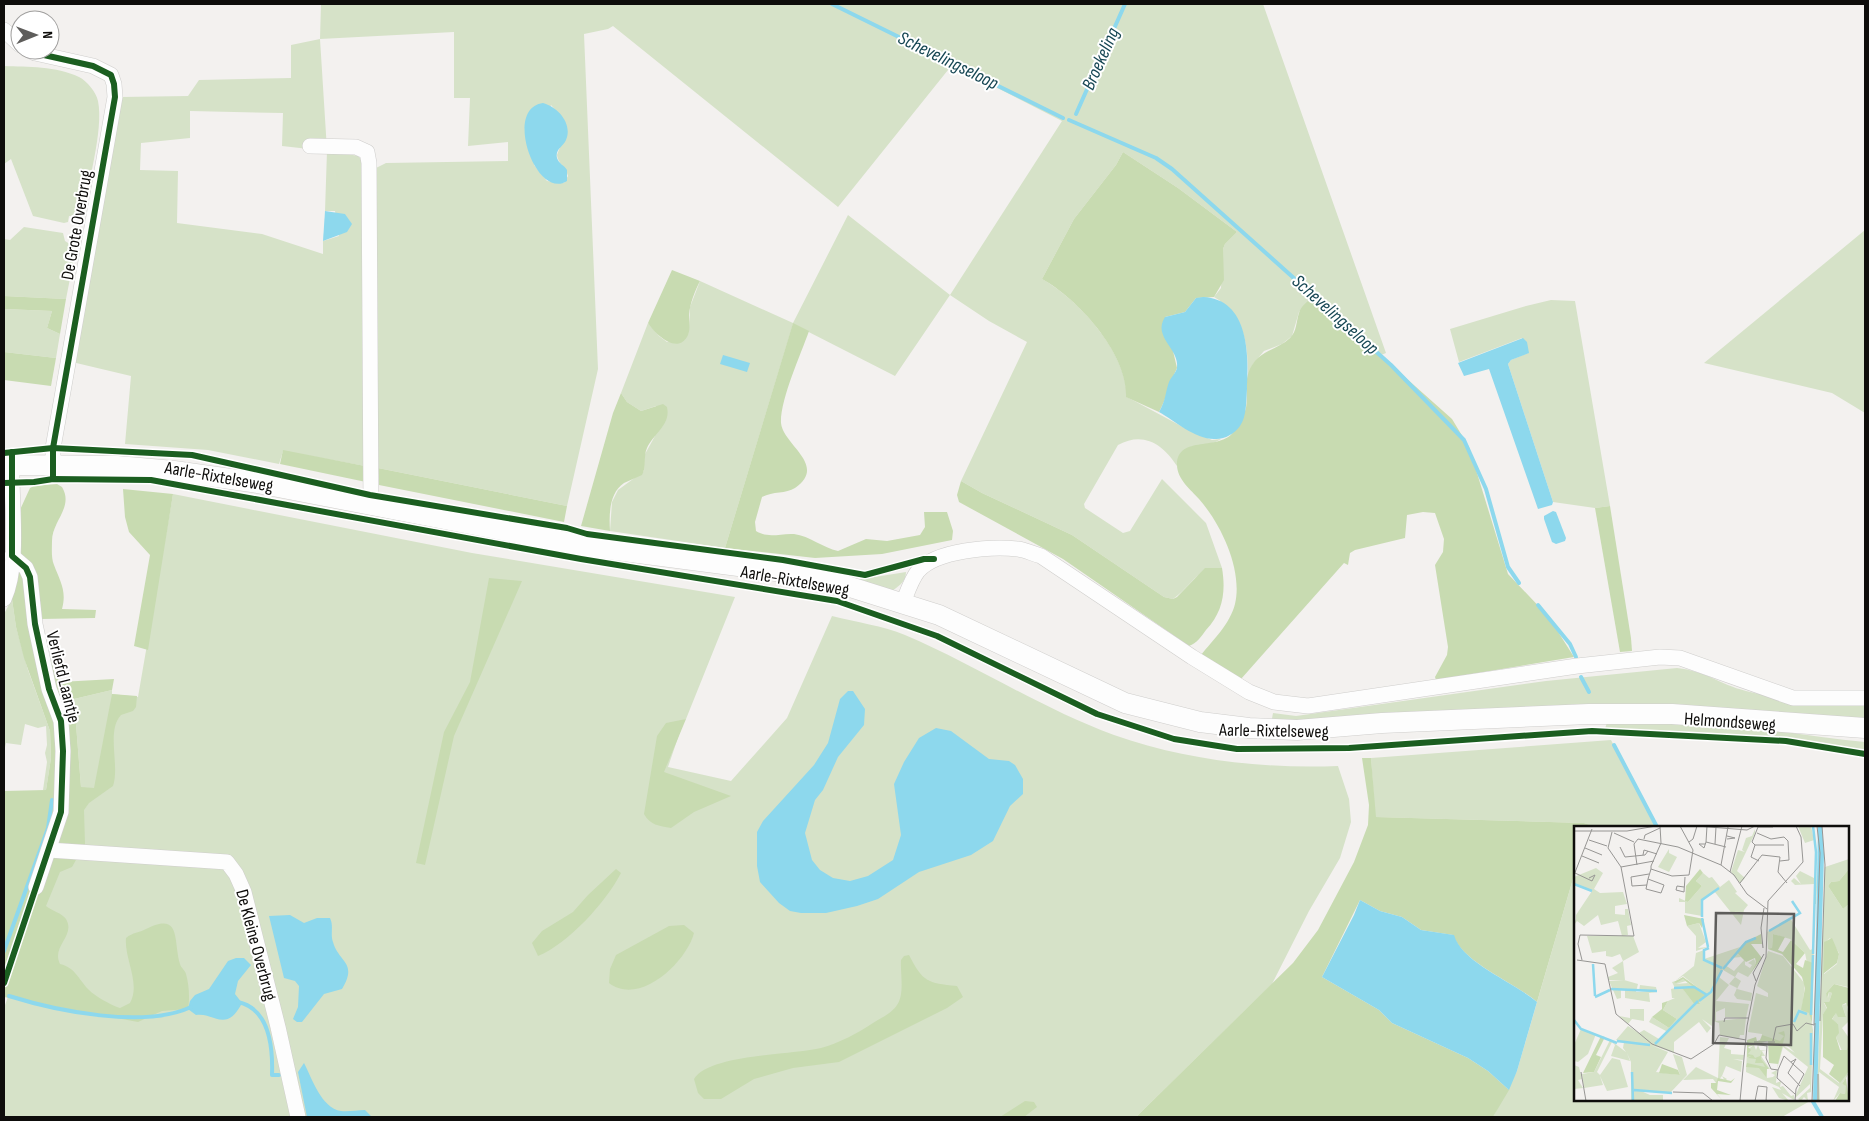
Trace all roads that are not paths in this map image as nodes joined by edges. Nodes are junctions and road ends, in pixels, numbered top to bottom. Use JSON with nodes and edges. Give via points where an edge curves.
{"nodes":[{"id":1,"x":60,"y":59,"type":"edge"},
{"id":2,"x":310,"y":146,"type":"dead end"},
{"id":3,"x":8,"y":465,"type":"edge"},
{"id":4,"x":53,"y":467,"type":"junction"},
{"id":5,"x":371,"y":507,"type":"junction"},
{"id":6,"x":12,"y":556,"type":"junction"},
{"id":7,"x":4,"y":599,"type":"edge"},
{"id":8,"x":903,"y":603,"type":"junction"},
{"id":9,"x":1577,"y":666,"type":"joint"},
{"id":10,"x":1865,"y":698,"type":"edge"},
{"id":11,"x":1589,"y":714,"type":"joint"},
{"id":12,"x":1865,"y":728,"type":"edge"},
{"id":13,"x":49,"y":850,"type":"junction"},
{"id":14,"x":36,"y":887,"type":"dead end"},
{"id":15,"x":298,"y":1117,"type":"edge"}],
"edges":[{"from":1,"to":4,"type":"street","name":"De Grote Overbrug","via":[[93,66],[111,75],[115,97],[53,448]]},
{"from":2,"to":5,"type":"street","via":[[356,147],[367,152],[369,163]]},
{"from":3,"to":4,"type":"street","name":"Aarle-Rixtelseweg"},
{"from":3,"to":6,"type":"street"},
{"from":4,"to":5,"type":"street","name":"Aarle-Rixtelseweg","via":[[118,466],[174,471],[252,482]]},
{"from":5,"to":8,"type":"street","name":"Aarle-Rixtelseweg","via":[[585,546],[783,572]]},
{"from":6,"to":7,"type":"street","via":[[10,582]]},
{"from":6,"to":13,"type":"street","name":"Verliefd Laantje","via":[[26,568],[30,577],[35,624],[49,689],[61,721],[61,812]]},
{"from":8,"to":9,"type":"street","name":"Aarle-Rixtelseweg","via":[[918,571],[934,559],[983,549],[1018,549],[1040,556],[1249,692],[1274,702],[1308,706]]},
{"from":8,"to":11,"type":"street","name":"Aarle-Rixtelseweg","via":[[939,616],[1125,703],[1200,722],[1297,730]]},
{"from":9,"to":10,"type":"street","name":"Helmondseweg","via":[[1660,657],[1680,658],[1793,698]]},
{"from":11,"to":12,"type":"street","name":"Helmondseweg","via":[[1690,715]]},
{"from":13,"to":14,"type":"street","name":"Verliefd Laantje"},
{"from":13,"to":15,"type":"street","name":"De Kleine Overbrug","via":[[227,862],[244,892]]}]}
